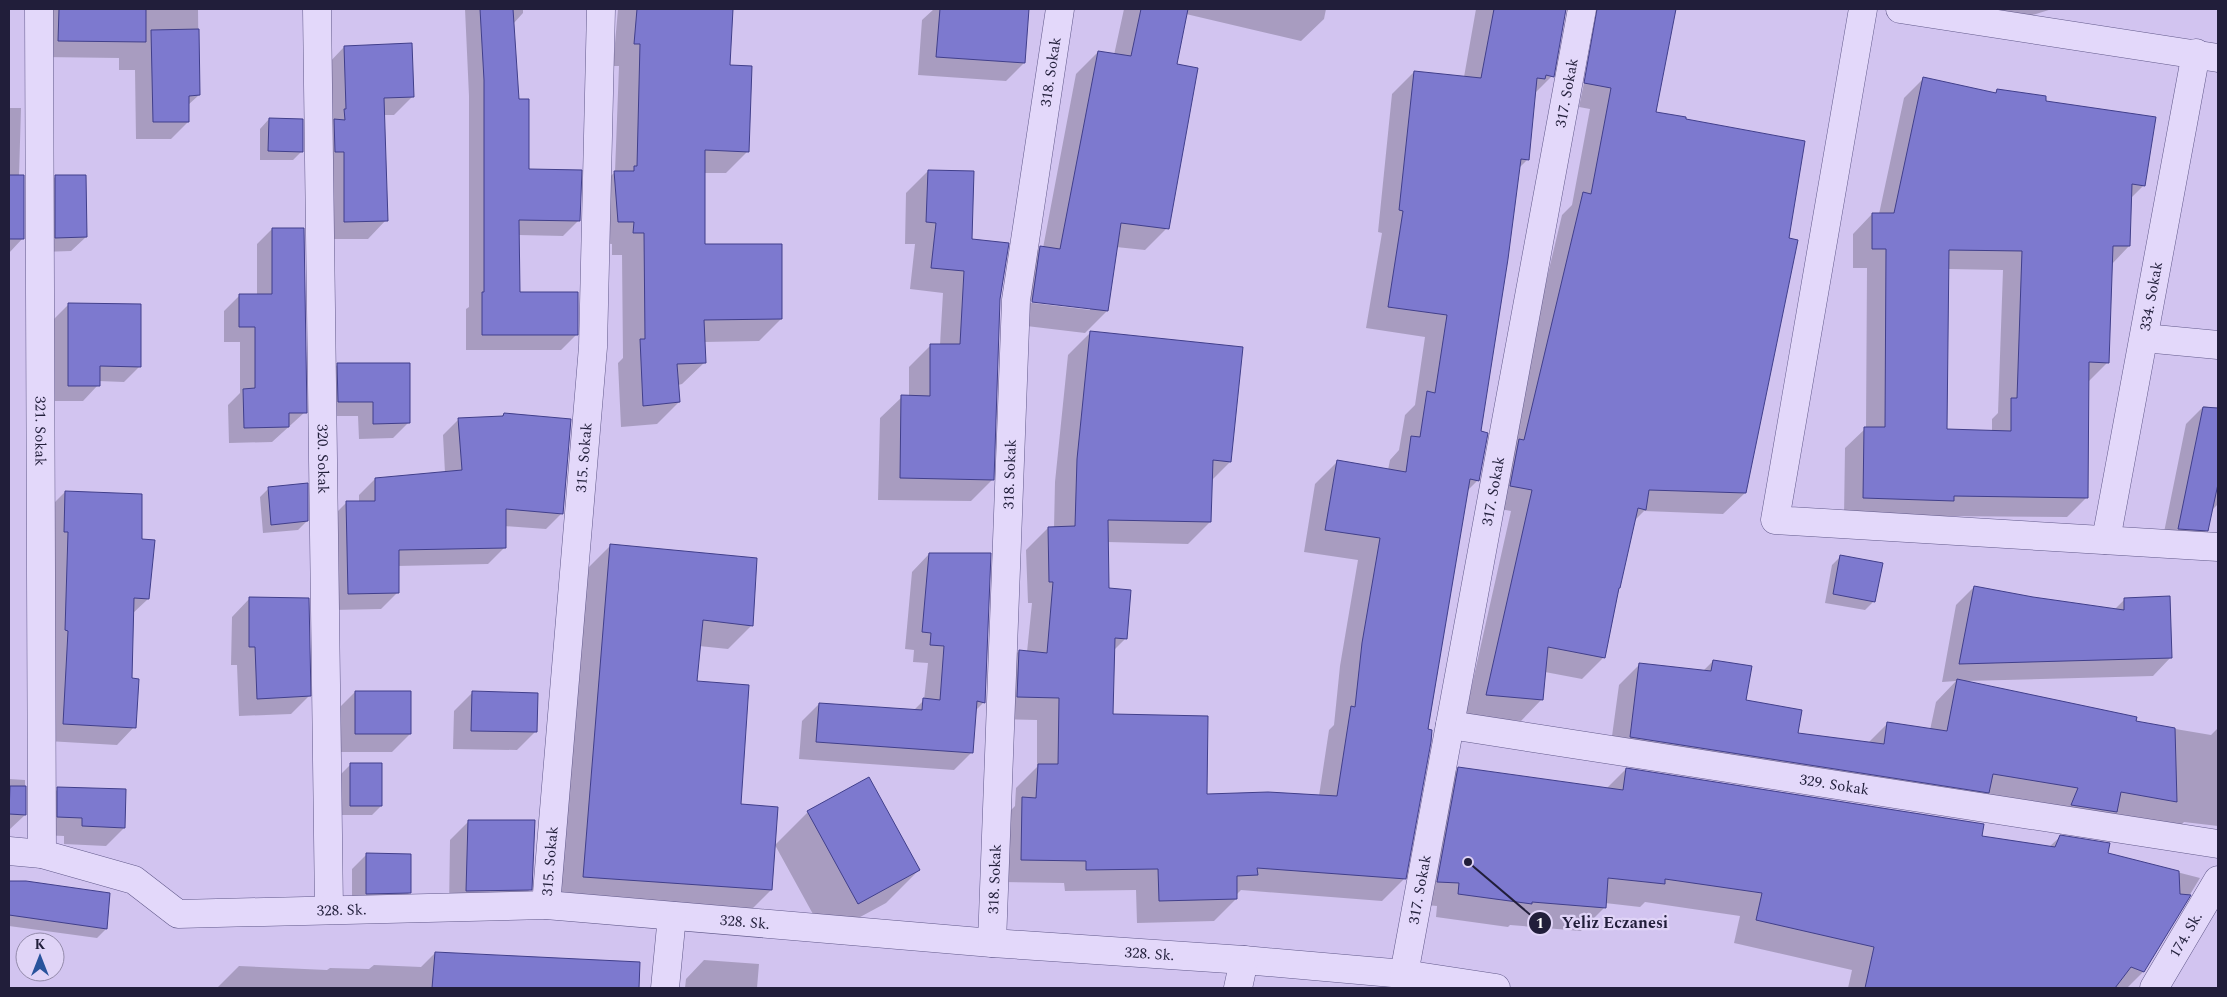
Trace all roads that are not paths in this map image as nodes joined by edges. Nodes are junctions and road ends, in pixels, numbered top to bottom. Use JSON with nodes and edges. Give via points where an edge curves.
{"nodes":[{"id":1,"x":39,"y":9,"type":"edge"},
{"id":2,"x":317,"y":9,"type":"edge"},
{"id":3,"x":601,"y":9,"type":"edge"},
{"id":4,"x":1060,"y":9,"type":"edge"},
{"id":5,"x":1582,"y":9,"type":"edge"},
{"id":6,"x":1863,"y":9,"type":"edge"},
{"id":7,"x":1900,"y":9,"type":"edge"},
{"id":8,"x":2207,"y":56,"type":"edge"},
{"id":9,"x":2144,"y":338,"type":"junction"},
{"id":10,"x":2218,"y":345,"type":"edge"},
{"id":11,"x":2106,"y":540,"type":"junction"},
{"id":12,"x":2218,"y":547,"type":"edge"},
{"id":13,"x":1450,"y":725,"type":"junction"},
{"id":14,"x":2218,"y":844,"type":"edge"},
{"id":15,"x":9,"y":851,"type":"edge"},
{"id":16,"x":42,"y":854,"type":"junction"},
{"id":17,"x":2218,"y":880,"type":"edge"},
{"id":18,"x":546,"y":905,"type":"junction"},
{"id":19,"x":329,"y":910,"type":"junction"},
{"id":20,"x":672,"y":916,"type":"junction"},
{"id":21,"x":992,"y":943,"type":"junction"},
{"id":22,"x":1244,"y":960,"type":"junction"},
{"id":23,"x":1404,"y":974,"type":"junction"},
{"id":24,"x":665,"y":988,"type":"edge"},
{"id":25,"x":1238,"y":988,"type":"edge"},
{"id":26,"x":1496,"y":988,"type":"edge"},
{"id":27,"x":2154,"y":988,"type":"edge"}],
"edges":[{"from":1,"to":16,"type":"street","name":"321. Sokak"},
{"from":2,"to":19,"type":"street","name":"320. Sokak"},
{"from":3,"to":18,"type":"street","name":"315. Sokak","via":[[593,347]]},
{"from":4,"to":21,"type":"street","name":"318. Sokak","via":[[1016,300]]},
{"from":5,"to":13,"type":"street","name":"317. Sokak"},
{"from":6,"to":11,"type":"street","via":[[1775,520]]},
{"from":7,"to":8,"type":"street"},
{"from":8,"to":9,"type":"street","name":"334. Sokak"},
{"from":9,"to":10,"type":"street"},
{"from":9,"to":11,"type":"street","name":"334. Sokak"},
{"from":11,"to":12,"type":"street"},
{"from":13,"to":14,"type":"street","name":"329. Sokak"},
{"from":13,"to":23,"type":"street","name":"317. Sokak"},
{"from":15,"to":16,"type":"street","name":"328. Sk."},
{"from":16,"to":19,"type":"street","name":"328. Sk.","via":[[134,880],[178,914]]},
{"from":17,"to":27,"type":"street","name":"174. Sk."},
{"from":18,"to":19,"type":"street","name":"328. Sk."},
{"from":18,"to":20,"type":"street","name":"328. Sk."},
{"from":20,"to":21,"type":"street","name":"328. Sk."},
{"from":20,"to":24,"type":"street"},
{"from":21,"to":22,"type":"street","name":"328. Sk."},
{"from":22,"to":23,"type":"street","name":"328. Sk."},
{"from":22,"to":25,"type":"street"},
{"from":23,"to":26,"type":"street","name":"328. Sk."}]}
